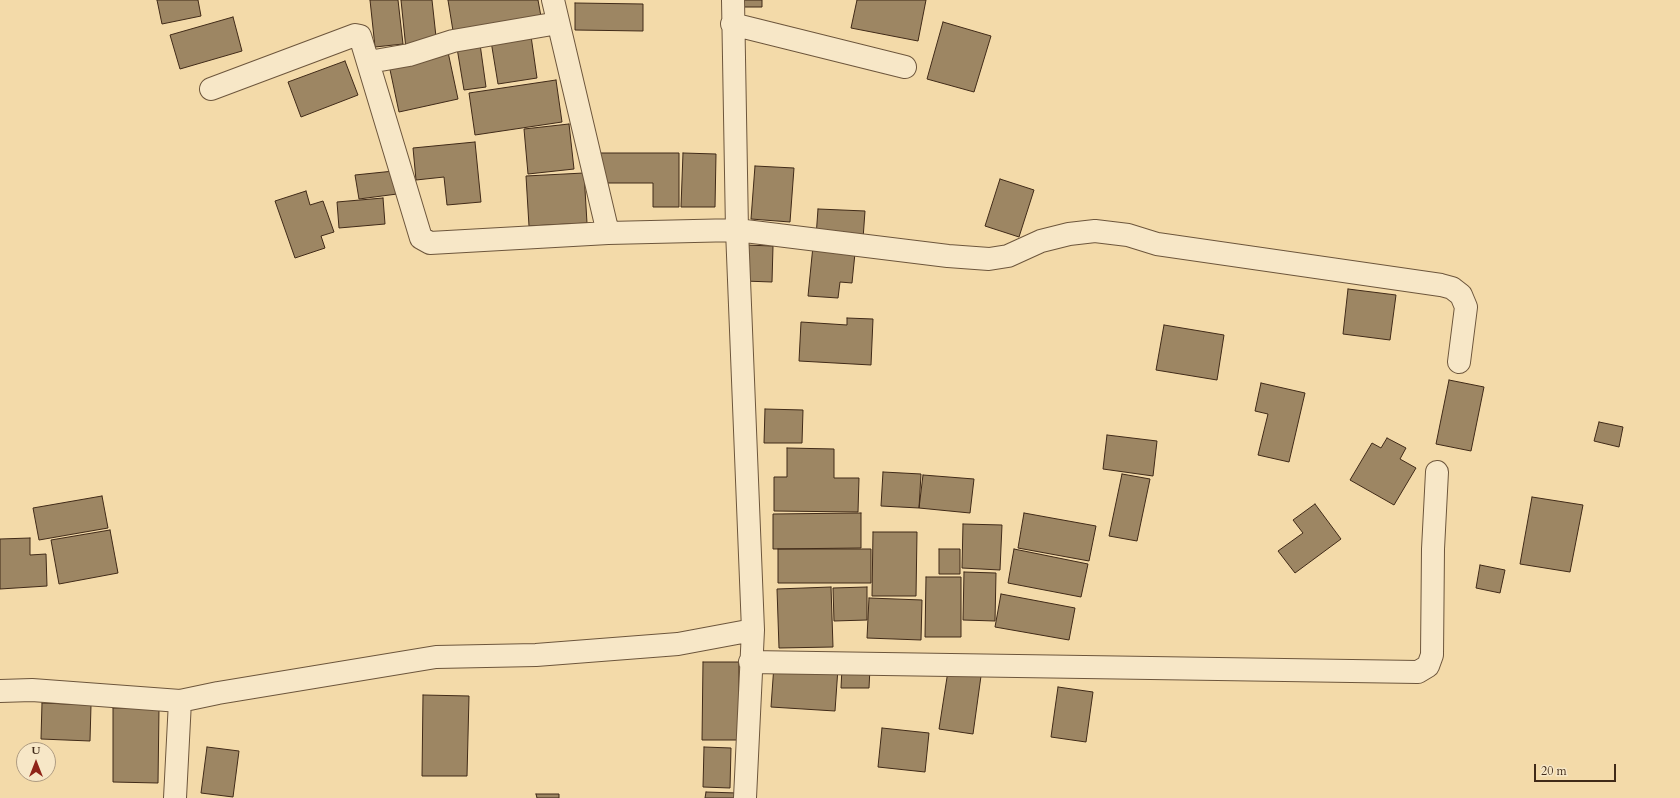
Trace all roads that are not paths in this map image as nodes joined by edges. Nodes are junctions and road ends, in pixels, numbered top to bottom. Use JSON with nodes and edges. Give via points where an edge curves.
{"nodes":[{"id":1,"x":553,"y":0,"type":"edge"},
{"id":2,"x":733,"y":0,"type":"edge"},
{"id":3,"x":558,"y":23,"type":"junction"},
{"id":4,"x":732,"y":24,"type":"junction"},
{"id":5,"x":369,"y":62,"type":"junction"},
{"id":6,"x":905,"y":66,"type":"dead end"},
{"id":7,"x":212,"y":89,"type":"dead end"},
{"id":8,"x":737,"y":230,"type":"junction"},
{"id":9,"x":608,"y":233,"type":"junction"},
{"id":10,"x":1460,"y":362,"type":"dead end"},
{"id":11,"x":1437,"y":472,"type":"dead end"},
{"id":12,"x":752,"y":630,"type":"junction"},
{"id":13,"x":750,"y":662,"type":"junction"},
{"id":14,"x":0,"y":692,"type":"edge"},
{"id":15,"x":180,"y":701,"type":"junction"},
{"id":16,"x":175,"y":798,"type":"edge"},
{"id":17,"x":745,"y":798,"type":"edge"}],
"edges":[{"from":1,"to":3,"type":"street"},
{"from":2,"to":4,"type":"street"},
{"from":3,"to":5,"type":"street","via":[[453,42],[409,55]]},
{"from":3,"to":9,"type":"street"},
{"from":4,"to":6,"type":"street"},
{"from":4,"to":8,"type":"street"},
{"from":5,"to":7,"type":"street","via":[[362,40],[356,35]]},
{"from":5,"to":9,"type":"street","via":[[421,238],[425,242]]},
{"from":8,"to":9,"type":"street"},
{"from":8,"to":10,"type":"street","via":[[989,259],[1008,256],[1041,241],[1095,231],[1128,234],[1157,244],[1441,285],[1452,288],[1461,295],[1466,307]]},
{"from":8,"to":12,"type":"street"},
{"from":11,"to":13,"type":"street","via":[[1432,655],[1428,666],[1418,672]]},
{"from":12,"to":13,"type":"street"},
{"from":12,"to":15,"type":"street","via":[[670,644],[536,655],[436,658]]},
{"from":13,"to":17,"type":"street"},
{"from":14,"to":15,"type":"street","via":[[32,690]]},
{"from":15,"to":16,"type":"street"}]}
